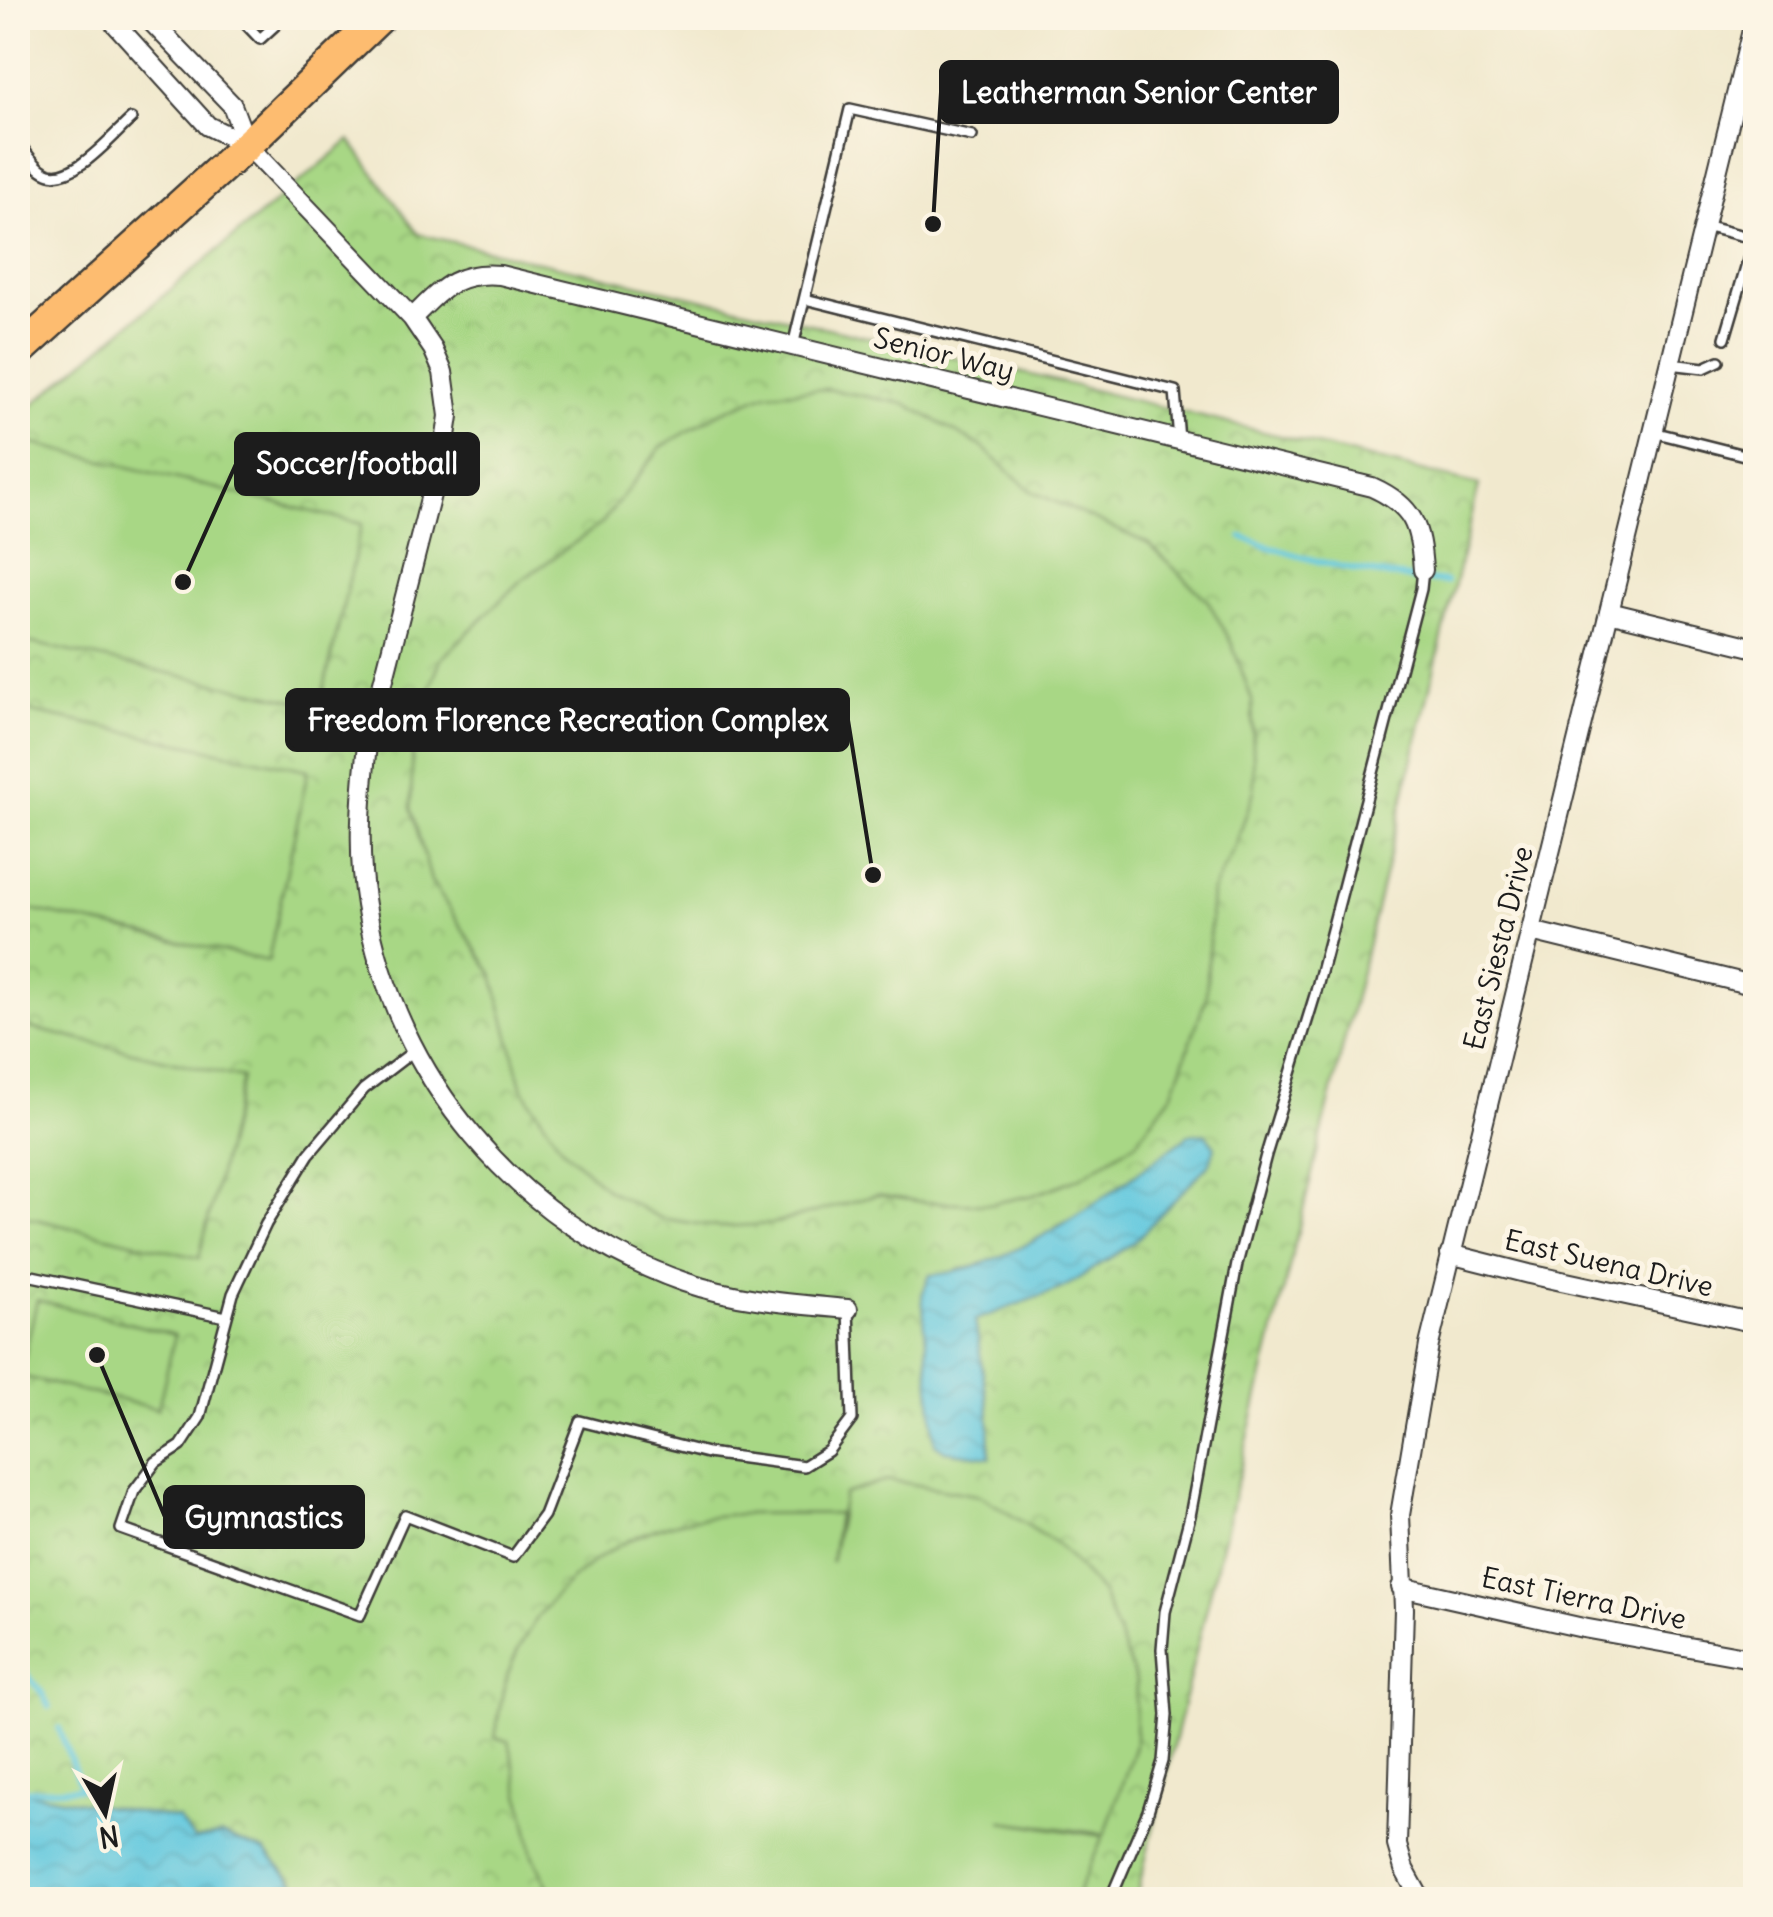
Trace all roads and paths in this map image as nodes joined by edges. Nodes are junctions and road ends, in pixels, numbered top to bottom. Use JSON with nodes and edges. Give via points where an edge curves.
{"nodes":[{"id":1,"x":110,"y":18,"type":"edge"},
{"id":2,"x":148,"y":18,"type":"edge"},
{"id":3,"x":240,"y":18,"type":"edge"},
{"id":4,"x":283,"y":18,"type":"edge"},
{"id":5,"x":379,"y":18,"type":"edge"},
{"id":6,"x":1755,"y":18,"type":"edge"},
{"id":7,"x":131,"y":119,"type":"dead end"},
{"id":8,"x":972,"y":136,"type":"dead end"},
{"id":9,"x":18,"y":142,"type":"edge"},
{"id":10,"x":247,"y":145,"type":"junction"},
{"id":11,"x":1704,"y":226,"type":"junction"},
{"id":12,"x":1755,"y":237,"type":"edge"},
{"id":13,"x":805,"y":299,"type":"junction"},
{"id":14,"x":412,"y":318,"type":"junction"},
{"id":15,"x":1725,"y":338,"type":"dead end"},
{"id":16,"x":793,"y":346,"type":"junction"},
{"id":17,"x":18,"y":352,"type":"edge"},
{"id":18,"x":1718,"y":361,"type":"dead end"},
{"id":19,"x":1670,"y":364,"type":"junction"},
{"id":20,"x":1653,"y":432,"type":"junction"},
{"id":21,"x":1179,"y":440,"type":"junction"},
{"id":22,"x":1756,"y":458,"type":"edge"},
{"id":23,"x":1422,"y":580,"type":"joint"},
{"id":24,"x":1609,"y":612,"type":"junction"},
{"id":25,"x":1756,"y":648,"type":"edge"},
{"id":26,"x":1530,"y":931,"type":"junction"},
{"id":27,"x":1756,"y":986,"type":"edge"},
{"id":28,"x":415,"y":1050,"type":"junction"},
{"id":29,"x":1450,"y":1254,"type":"junction"},
{"id":30,"x":18,"y":1272,"type":"edge"},
{"id":31,"x":848,"y":1309,"type":"joint"},
{"id":32,"x":226,"y":1317,"type":"junction"},
{"id":33,"x":1756,"y":1323,"type":"edge"},
{"id":34,"x":1401,"y":1587,"type":"junction"},
{"id":35,"x":1756,"y":1658,"type":"edge"},
{"id":36,"x":1110,"y":1900,"type":"edge"},
{"id":37,"x":1421,"y":1900,"type":"edge"}],
"edges":[{"from":1,"to":10,"type":"street","via":[[208,126]]},
{"from":2,"to":10,"type":"street","via":[[232,105]]},
{"from":3,"to":4,"type":"lane","via":[[260,39]]},
{"from":5,"to":10,"type":"highway"},
{"from":6,"to":11,"type":"street","name":"East Siesta Drive"},
{"from":7,"to":9,"type":"lane","via":[[60,176],[41,170]]},
{"from":8,"to":13,"type":"lane","via":[[850,110]]},
{"from":10,"to":14,"type":"street"},
{"from":10,"to":17,"type":"highway"},
{"from":11,"to":12,"type":"lane"},
{"from":11,"to":19,"type":"street","name":"East Siesta Drive"},
{"from":12,"to":15,"type":"lane"},
{"from":13,"to":16,"type":"lane"},
{"from":13,"to":21,"type":"lane","via":[[1175,391]]},
{"from":14,"to":16,"type":"street","name":"Senior Way","via":[[448,284],[490,274]]},
{"from":14,"to":28,"type":"street","via":[[443,372],[449,416],[367,745],[361,859],[386,987]]},
{"from":16,"to":21,"type":"street","name":"Senior Way"},
{"from":18,"to":19,"type":"lane","via":[[1704,368]]},
{"from":19,"to":20,"type":"street","name":"East Siesta Drive"},
{"from":20,"to":22,"type":"lane"},
{"from":20,"to":24,"type":"street","name":"East Siesta Drive"},
{"from":21,"to":23,"type":"street","name":"Senior Way","via":[[1393,496],[1412,514],[1421,540]]},
{"from":23,"to":36,"type":"lane","via":[[1237,1264],[1190,1516],[1165,1612],[1163,1760]]},
{"from":24,"to":25,"type":"street"},
{"from":24,"to":26,"type":"street","name":"East Siesta Drive"},
{"from":26,"to":27,"type":"street"},
{"from":26,"to":29,"type":"street","name":"East Siesta Drive"},
{"from":28,"to":31,"type":"street","via":[[459,1121],[494,1160],[529,1194],[600,1243],[641,1265],[730,1295]]},
{"from":28,"to":32,"type":"lane","via":[[364,1089],[309,1154],[266,1224]]},
{"from":29,"to":33,"type":"street","name":"East Suena Drive"},
{"from":29,"to":34,"type":"street","name":"East Siesta Drive","via":[[1403,1486]]},
{"from":30,"to":32,"type":"lane"},
{"from":31,"to":32,"type":"lane","via":[[852,1420],[828,1451],[804,1466],[777,1464],[580,1420],[544,1515],[513,1556],[405,1515],[360,1615],[121,1529],[134,1491],[156,1462],[181,1446],[200,1417]]},
{"from":34,"to":35,"type":"street","name":"East Tierra Drive"},
{"from":34,"to":37,"type":"street","name":"East Siesta Drive","via":[[1397,1844]]}]}
